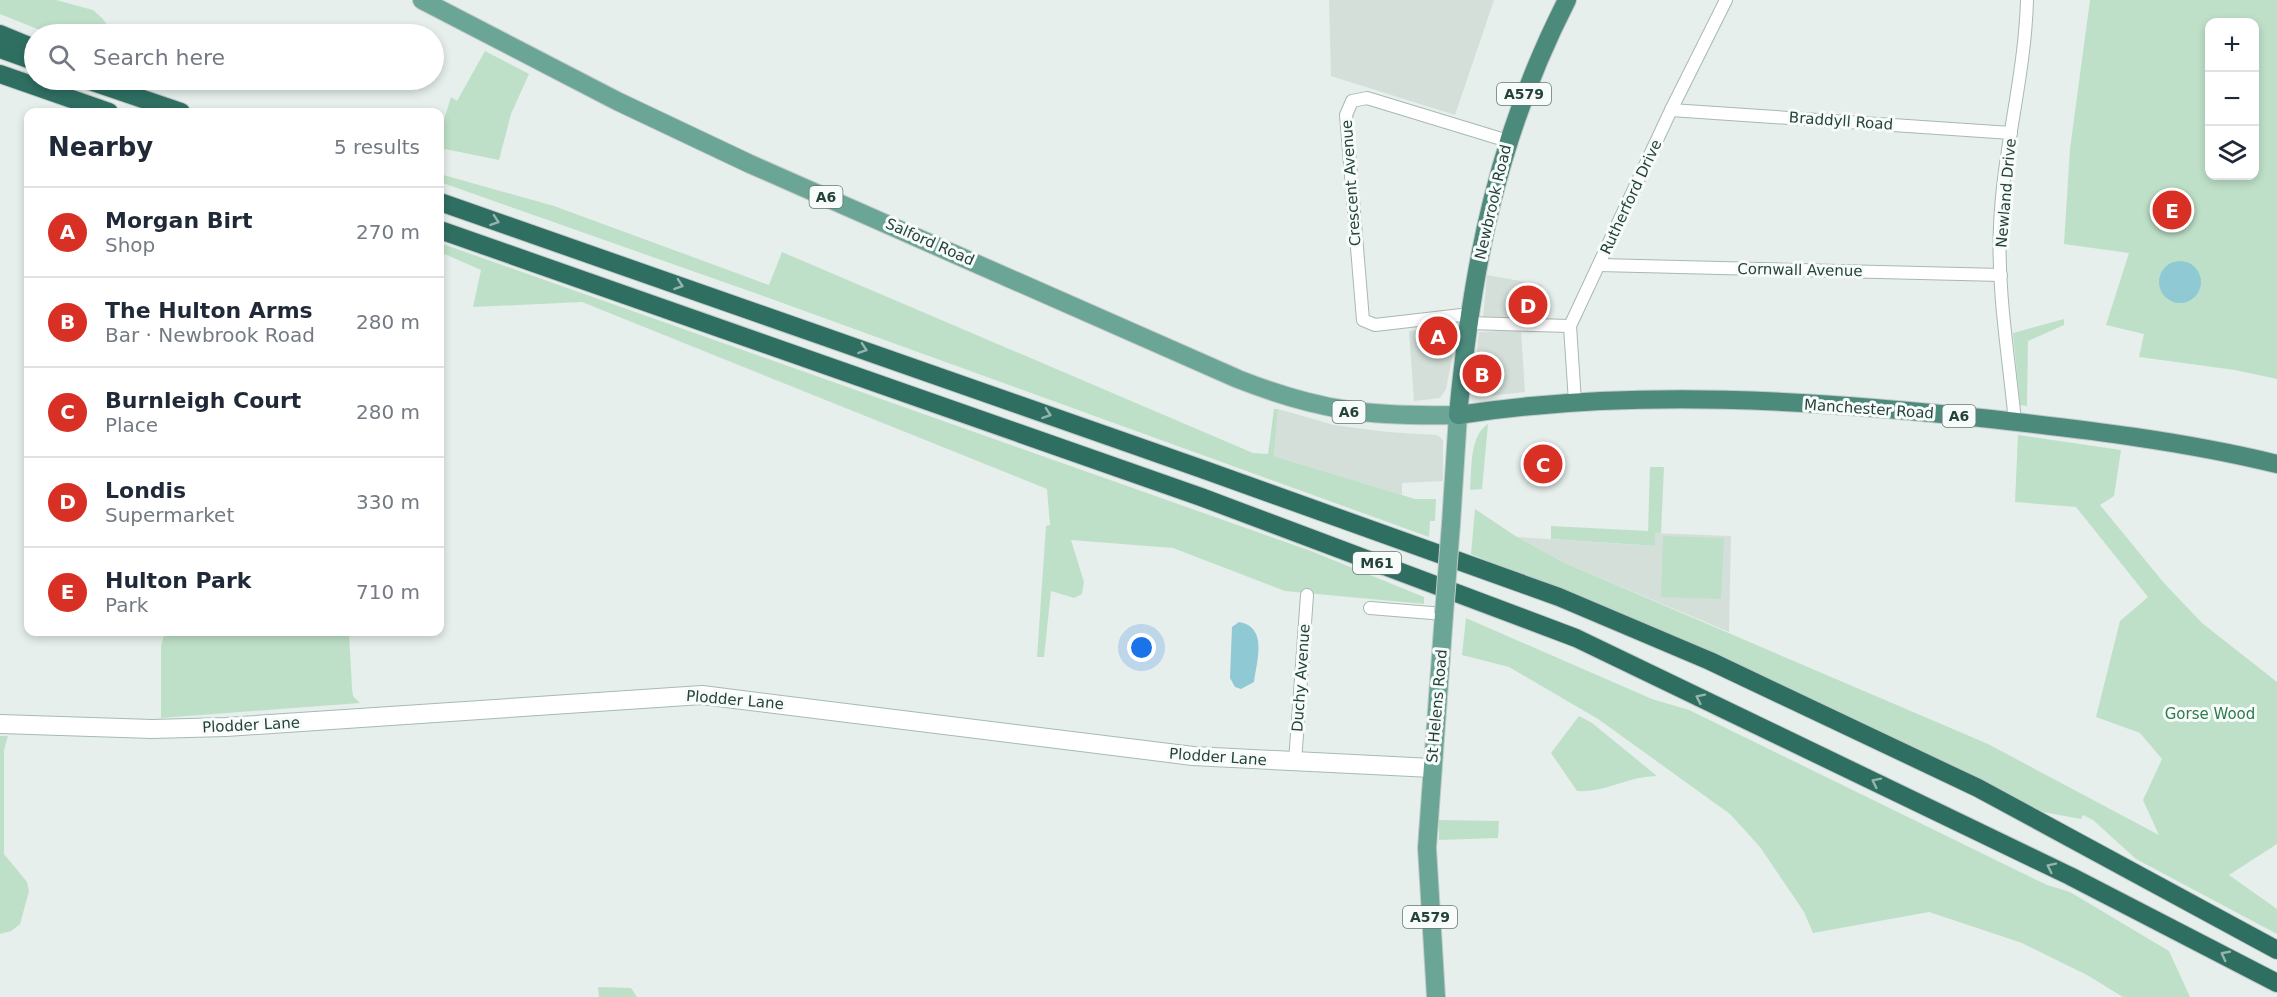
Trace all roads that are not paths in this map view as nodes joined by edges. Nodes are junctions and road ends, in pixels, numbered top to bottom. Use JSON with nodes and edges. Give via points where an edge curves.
{"nodes":[{"id":1,"x":422,"y":0,"type":"edge"},
{"id":2,"x":1568,"y":0,"type":"edge"},
{"id":3,"x":1726,"y":0,"type":"edge"},
{"id":4,"x":2026,"y":0,"type":"edge"},
{"id":5,"x":0,"y":34,"type":"edge"},
{"id":6,"x":24,"y":44,"type":"edge"},
{"id":7,"x":0,"y":49,"type":"edge"},
{"id":8,"x":24,"y":57,"type":"edge"},
{"id":9,"x":0,"y":74,"type":"edge"},
{"id":10,"x":0,"y":82,"type":"edge"},
{"id":11,"x":24,"y":83,"type":"edge"},
{"id":12,"x":24,"y":89,"type":"edge"},
{"id":13,"x":29,"y":90,"type":"edge"},
{"id":14,"x":45,"y":90,"type":"edge"},
{"id":15,"x":116,"y":90,"type":"edge"},
{"id":16,"x":133,"y":90,"type":"edge"},
{"id":17,"x":93,"y":108,"type":"edge"},
{"id":18,"x":96,"y":108,"type":"edge"},
{"id":19,"x":169,"y":108,"type":"edge"},
{"id":20,"x":176,"y":108,"type":"edge"},
{"id":21,"x":1671,"y":110,"type":"junction"},
{"id":22,"x":2011,"y":133,"type":"junction"},
{"id":23,"x":1508,"y":141,"type":"junction"},
{"id":24,"x":444,"y":203,"type":"edge"},
{"id":25,"x":444,"y":231,"type":"edge"},
{"id":26,"x":1599,"y":265,"type":"junction"},
{"id":27,"x":2001,"y":275,"type":"junction"},
{"id":28,"x":1469,"y":319,"type":"junction"},
{"id":29,"x":1570,"y":326,"type":"junction"},
{"id":30,"x":1575,"y":402,"type":"junction"},
{"id":31,"x":1458,"y":415,"type":"junction"},
{"id":32,"x":2015,"y":422,"type":"junction"},
{"id":33,"x":2277,"y":464,"type":"edge"},
{"id":34,"x":1307,"y":595,"type":"dead end"},
{"id":35,"x":1370,"y":608,"type":"dead end"},
{"id":36,"x":1440,"y":618,"type":"junction"},
{"id":37,"x":0,"y":724,"type":"edge"},
{"id":38,"x":1295,"y":762,"type":"junction"},
{"id":39,"x":1432,"y":768,"type":"junction"},
{"id":40,"x":2277,"y":950,"type":"edge"},
{"id":41,"x":2277,"y":983,"type":"edge"},
{"id":42,"x":1436,"y":997,"type":"edge"}],
"edges":[{"from":1,"to":31,"type":"main road","name":"Salford Road","number":"A6","via":[[617,101],[750,164],[1238,379],[1274,393],[1351,412]]},
{"from":2,"to":23,"type":"highway","name":"Newbrook Road","number":"A579","via":[[1535,65]]},
{"from":3,"to":21,"type":"street","name":"Rutherford Drive"},
{"from":4,"to":22,"type":"street","name":"Newland Drive","via":[[2024,52]]},
{"from":5,"to":6,"type":"highway"},
{"from":7,"to":8,"type":"highway"},
{"from":9,"to":11,"type":"highway"},
{"from":10,"to":12,"type":"highway"},
{"from":13,"to":17,"type":"highway"},
{"from":14,"to":18,"type":"highway"},
{"from":15,"to":19,"type":"highway"},
{"from":16,"to":20,"type":"highway"},
{"from":21,"to":22,"type":"street","name":"Braddyll Road"},
{"from":21,"to":26,"type":"street","name":"Rutherford Drive"},
{"from":22,"to":27,"type":"street","name":"Newland Drive","via":[[2001,212]]},
{"from":23,"to":28,"type":"highway","name":"Newbrook Road","number":"A579","via":[[1484,231]]},
{"from":23,"to":28,"type":"street","name":"Crescent Avenue","via":[[1367,98],[1353,101],[1346,114],[1363,320],[1375,325]]},
{"from":24,"to":40,"type":"highway","number":"M61","one_way":true,"via":[[1559,597],[1710,661],[1978,788]]},
{"from":41,"to":25,"type":"highway","number":"M61","one_way":true,"via":[[2059,871],[1576,638],[1201,497]]},
{"from":26,"to":27,"type":"street","name":"Cornwall Avenue"},
{"from":26,"to":29,"type":"street","name":"Rutherford Drive"},
{"from":27,"to":32,"type":"street","name":"Newland Drive"},
{"from":28,"to":29,"type":"street"},
{"from":28,"to":31,"type":"highway","name":"Newbrook Road","number":"A579"},
{"from":29,"to":30,"type":"street","name":"Rutherford Drive"},
{"from":30,"to":31,"type":"highway","name":"Manchester Road","number":"A6"},
{"from":30,"to":32,"type":"highway","name":"Manchester Road","number":"A6","via":[[1801,404]]},
{"from":31,"to":36,"type":"main road","name":"St Helens Road","number":"A579","bridge":true},
{"from":32,"to":33,"type":"highway","name":"Manchester Road","number":"A6","via":[[2192,446]]},
{"from":34,"to":38,"type":"street","name":"Duchy Avenue"},
{"from":35,"to":36,"type":"street"},
{"from":36,"to":39,"type":"main road","name":"St Helens Road","number":"A579"},
{"from":37,"to":38,"type":"main road","name":"Plodder Lane","via":[[226,727],[702,695],[1125,749]]},
{"from":38,"to":39,"type":"main road","name":"Plodder Lane"},
{"from":39,"to":42,"type":"main road","name":"St Helens Road","number":"A579","via":[[1427,848]]}]}
